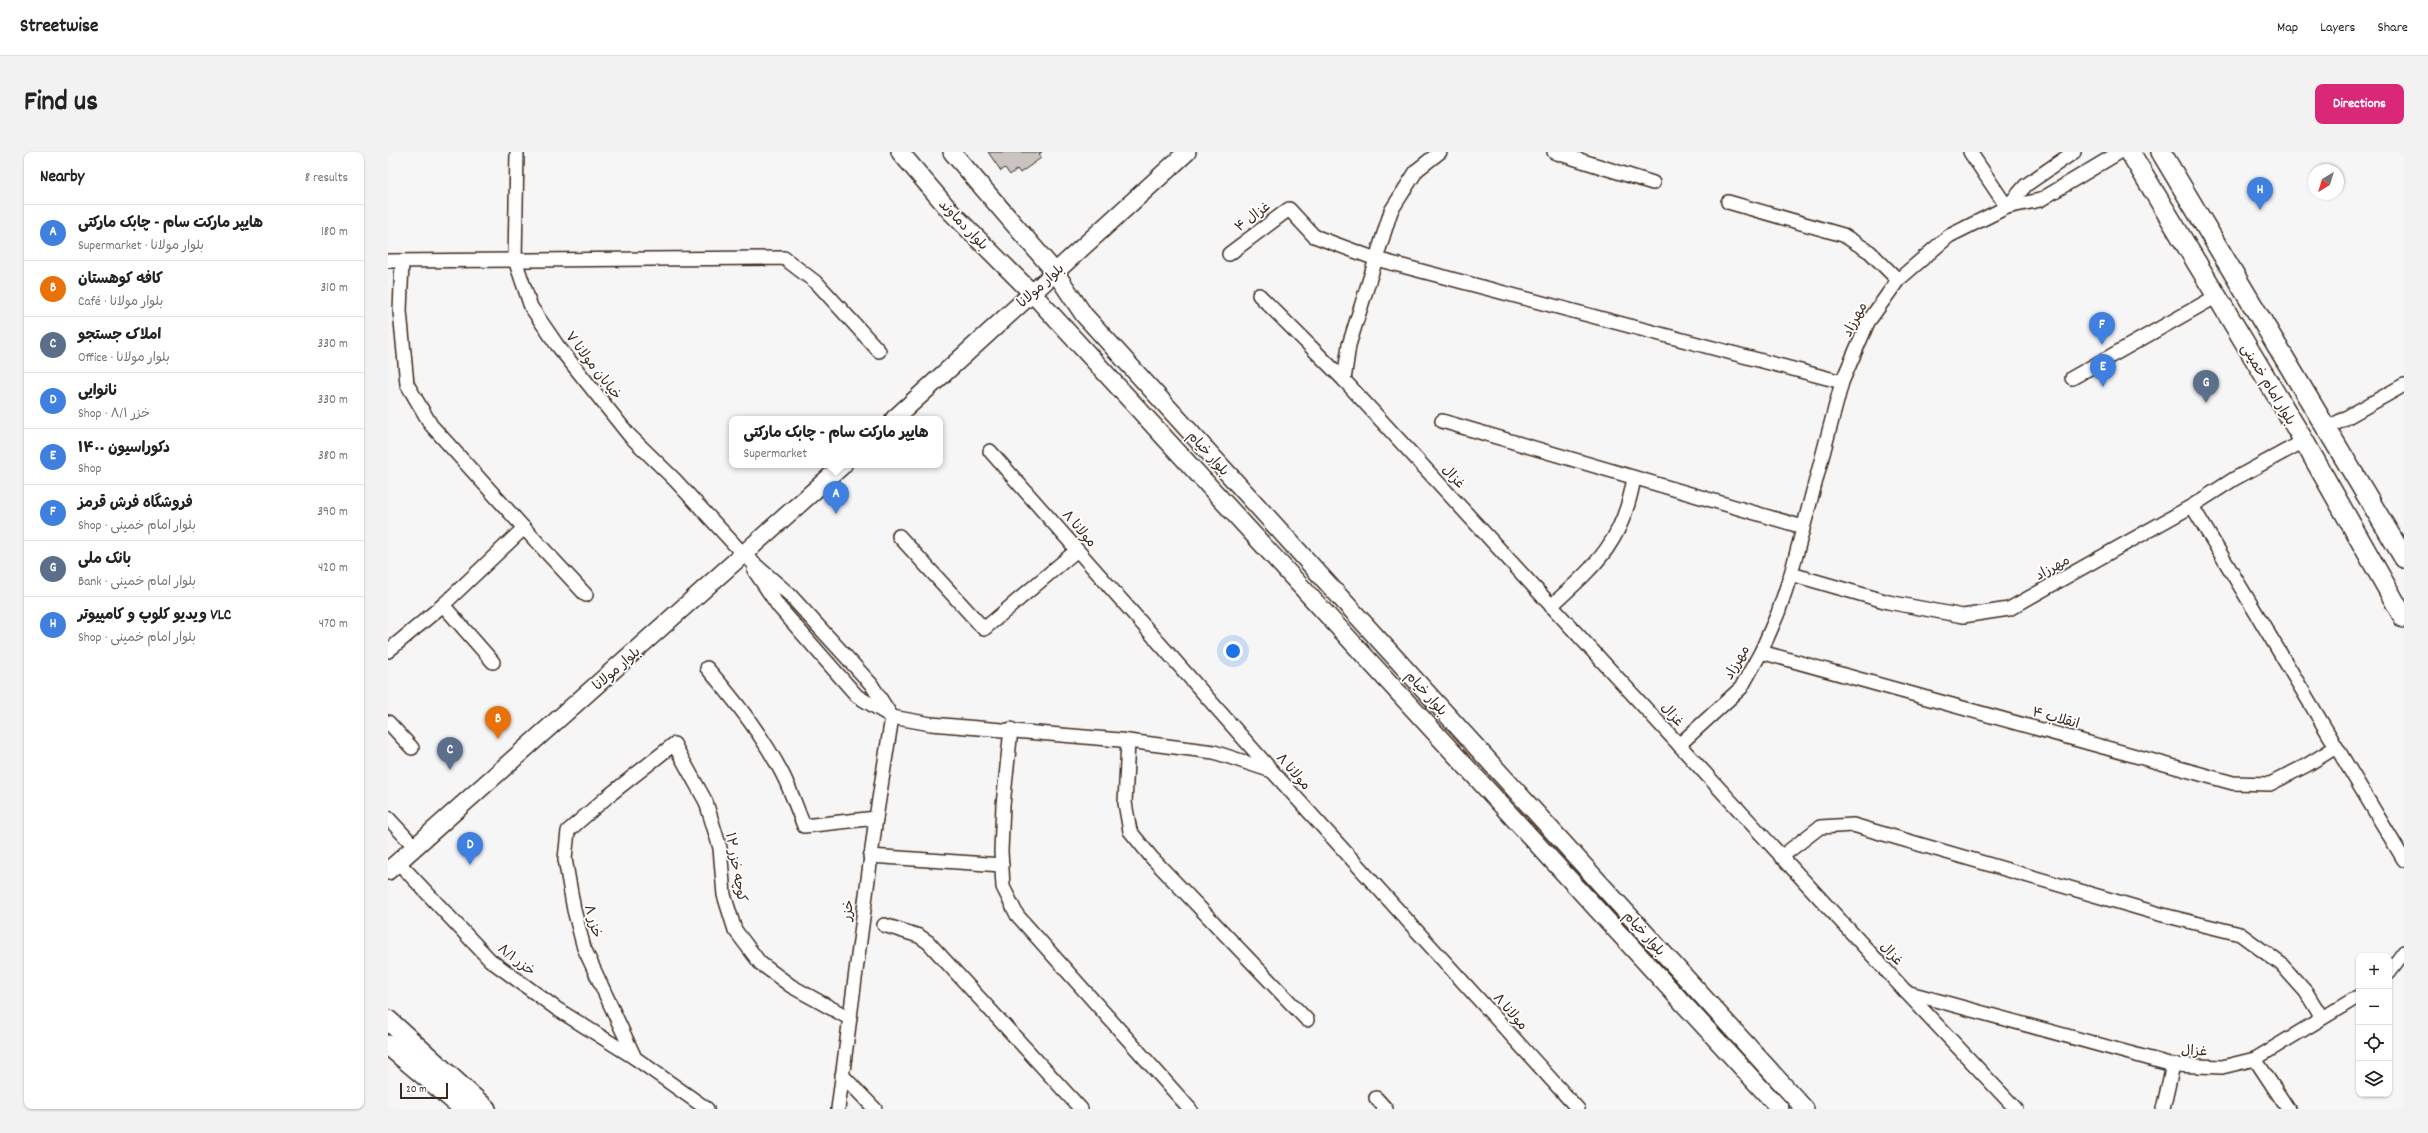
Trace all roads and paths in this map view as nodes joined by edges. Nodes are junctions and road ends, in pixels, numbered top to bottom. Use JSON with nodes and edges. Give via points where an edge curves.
{"nodes":[{"id":1,"x":517,"y":152,"type":"edge"},
{"id":2,"x":900,"y":152,"type":"edge"},
{"id":3,"x":952,"y":152,"type":"edge"},
{"id":4,"x":1187,"y":152,"type":"edge"},
{"id":5,"x":1440,"y":152,"type":"edge"},
{"id":6,"x":1554,"y":152,"type":"edge"},
{"id":7,"x":1970,"y":152,"type":"edge"},
{"id":8,"x":2074,"y":152,"type":"edge"},
{"id":9,"x":2120,"y":152,"type":"edge"},
{"id":10,"x":2130,"y":152,"type":"edge"},
{"id":11,"x":2161,"y":152,"type":"edge"},
{"id":12,"x":1653,"y":183,"type":"dead end"},
{"id":13,"x":1728,"y":202,"type":"dead end"},
{"id":14,"x":2007,"y":207,"type":"junction"},
{"id":15,"x":1229,"y":254,"type":"dead end"},
{"id":16,"x":1376,"y":259,"type":"junction"},
{"id":17,"x":515,"y":260,"type":"junction"},
{"id":18,"x":388,"y":261,"type":"edge"},
{"id":19,"x":402,"y":261,"type":"junction"},
{"id":20,"x":1055,"y":272,"type":"junction"},
{"id":21,"x":1898,"y":280,"type":"junction"},
{"id":22,"x":1032,"y":293,"type":"junction"},
{"id":23,"x":1259,"y":295,"type":"dead end"},
{"id":24,"x":2216,"y":296,"type":"junction"},
{"id":25,"x":879,"y":351,"type":"dead end"},
{"id":26,"x":2072,"y":378,"type":"dead end"},
{"id":27,"x":1344,"y":380,"type":"junction"},
{"id":28,"x":1842,"y":382,"type":"junction"},
{"id":29,"x":2404,"y":385,"type":"edge"},
{"id":30,"x":897,"y":416,"type":"edge"},
{"id":31,"x":1442,"y":421,"type":"dead end"},
{"id":32,"x":2326,"y":429,"type":"junction"},
{"id":33,"x":2304,"y":441,"type":"junction"},
{"id":34,"x":990,"y":451,"type":"dead end"},
{"id":35,"x":840,"y":468,"type":"edge"},
{"id":36,"x":1634,"y":478,"type":"junction"},
{"id":37,"x":2192,"y":506,"type":"junction"},
{"id":38,"x":1803,"y":527,"type":"junction"},
{"id":39,"x":524,"y":528,"type":"junction"},
{"id":40,"x":899,"y":536,"type":"dead end"},
{"id":41,"x":1077,"y":550,"type":"junction"},
{"id":42,"x":744,"y":555,"type":"junction"},
{"id":43,"x":2404,"y":558,"type":"edge"},
{"id":44,"x":1791,"y":574,"type":"junction"},
{"id":45,"x":586,"y":595,"type":"dead end"},
{"id":46,"x":443,"y":605,"type":"junction"},
{"id":47,"x":1551,"y":606,"type":"junction"},
{"id":48,"x":2404,"y":618,"type":"edge"},
{"id":49,"x":388,"y":651,"type":"edge"},
{"id":50,"x":1761,"y":652,"type":"junction"},
{"id":51,"x":493,"y":662,"type":"dead end"},
{"id":52,"x":707,"y":668,"type":"dead end"},
{"id":53,"x":892,"y":717,"type":"junction"},
{"id":54,"x":388,"y":722,"type":"edge"},
{"id":55,"x":1012,"y":729,"type":"junction"},
{"id":56,"x":1128,"y":741,"type":"junction"},
{"id":57,"x":674,"y":744,"type":"joint"},
{"id":58,"x":1679,"y":745,"type":"junction"},
{"id":59,"x":2336,"y":747,"type":"junction"},
{"id":60,"x":412,"y":748,"type":"dead end"},
{"id":61,"x":1274,"y":772,"type":"junction"},
{"id":62,"x":388,"y":818,"type":"edge"},
{"id":63,"x":876,"y":818,"type":"junction"},
{"id":64,"x":414,"y":846,"type":"junction"},
{"id":65,"x":870,"y":856,"type":"junction"},
{"id":66,"x":1782,"y":857,"type":"junction"},
{"id":67,"x":2404,"y":860,"type":"edge"},
{"id":68,"x":1002,"y":865,"type":"junction"},
{"id":69,"x":393,"y":866,"type":"edge"},
{"id":70,"x":884,"y":925,"type":"dead end"},
{"id":71,"x":2404,"y":952,"type":"edge"},
{"id":72,"x":2392,"y":968,"type":"edge"},
{"id":73,"x":1906,"y":992,"type":"junction"},
{"id":74,"x":2356,"y":998,"type":"edge"},
{"id":75,"x":849,"y":1018,"type":"junction"},
{"id":76,"x":2322,"y":1018,"type":"junction"},
{"id":77,"x":388,"y":1020,"type":"edge"},
{"id":78,"x":1307,"y":1020,"type":"dead end"},
{"id":79,"x":388,"y":1045,"type":"edge"},
{"id":80,"x":635,"y":1058,"type":"junction"},
{"id":81,"x":2255,"y":1059,"type":"junction"},
{"id":82,"x":2173,"y":1066,"type":"junction"},
{"id":83,"x":842,"y":1075,"type":"junction"},
{"id":84,"x":1376,"y":1098,"type":"dead end"},
{"id":85,"x":464,"y":1109,"type":"edge"},
{"id":86,"x":486,"y":1109,"type":"edge"},
{"id":87,"x":707,"y":1109,"type":"edge"},
{"id":88,"x":838,"y":1109,"type":"edge"},
{"id":89,"x":875,"y":1109,"type":"edge"},
{"id":90,"x":1081,"y":1109,"type":"edge"},
{"id":91,"x":1190,"y":1109,"type":"edge"},
{"id":92,"x":1386,"y":1109,"type":"edge"},
{"id":93,"x":1578,"y":1109,"type":"edge"},
{"id":94,"x":1780,"y":1109,"type":"edge"},
{"id":95,"x":1805,"y":1109,"type":"edge"},
{"id":96,"x":2016,"y":1109,"type":"edge"},
{"id":97,"x":2163,"y":1109,"type":"edge"},
{"id":98,"x":2288,"y":1109,"type":"edge"}],
"edges":[{"from":1,"to":17,"type":"street","name":"خیابان مولانا ۷"},
{"from":2,"to":22,"type":"street","name":"بلوار دماوند","via":[[951,212]]},
{"from":3,"to":20,"type":"street"},
{"from":4,"to":20,"type":"street","name":"بلوار مولانا"},
{"from":5,"to":16,"type":"street","via":[[1417,170],[1391,211]]},
{"from":6,"to":12,"type":"street"},
{"from":7,"to":14,"type":"street"},
{"from":8,"to":14,"type":"street","via":[[2026,185]]},
{"from":9,"to":14,"type":"street","via":[[2040,200]]},
{"from":10,"to":24,"type":"main road","name":"بلوار امام خمینی"},
{"from":11,"to":32,"type":"main road","name":"بلوار امام خمینی"},
{"from":13,"to":21,"type":"street","via":[[1844,235],[1870,252]]},
{"from":14,"to":21,"type":"street","name":"مهرزاد","via":[[1948,236]]},
{"from":15,"to":16,"type":"street","name":"غزال ۴","via":[[1289,209],[1314,236]]},
{"from":16,"to":27,"type":"street","via":[[1349,345]]},
{"from":16,"to":28,"type":"street"},
{"from":17,"to":19,"type":"street"},
{"from":17,"to":25,"type":"street","via":[[784,258],[818,284]]},
{"from":17,"to":42,"type":"street","name":"خیابان مولانا ۷","via":[[531,307],[556,345],[629,435],[675,480]]},
{"from":18,"to":19,"type":"street"},
{"from":19,"to":39,"type":"street","via":[[400,311],[407,384],[431,425]]},
{"from":20,"to":22,"type":"street","name":"بلوار مولانا"},
{"from":20,"to":95,"type":"street","name":"بلوار خیام","via":[[1089,321]]},
{"from":21,"to":28,"type":"street","name":"مهرزاد","via":[[1868,322]]},
{"from":22,"to":30,"type":"street","name":"بلوار مولانا"},
{"from":22,"to":94,"type":"street","name":"بلوار خیام"},
{"from":23,"to":27,"type":"street","name":"غزال"},
{"from":24,"to":26,"type":"street"},
{"from":24,"to":33,"type":"main road","name":"بلوار امام خمینی"},
{"from":27,"to":47,"type":"street","name":"غزال"},
{"from":28,"to":38,"type":"street","name":"مهرزاد"},
{"from":29,"to":32,"type":"street"},
{"from":31,"to":36,"type":"street"},
{"from":32,"to":33,"type":"main road"},
{"from":32,"to":43,"type":"main road","name":"بلوار امام خمینی"},
{"from":33,"to":37,"type":"street","name":"مهرزاد","via":[[2234,479]]},
{"from":33,"to":48,"type":"main road","name":"بلوار امام خمینی"},
{"from":34,"to":41,"type":"street","name":"مولانا ۸"},
{"from":35,"to":42,"type":"street","name":"بلوار مولانا"},
{"from":36,"to":38,"type":"street"},
{"from":36,"to":47,"type":"street","via":[[1629,506],[1613,542],[1586,574]]},
{"from":37,"to":44,"type":"street","name":"مهرزاد","via":[[2009,609],[1963,616],[1888,602]]},
{"from":37,"to":59,"type":"street"},
{"from":38,"to":44,"type":"street","name":"مهرزاد"},
{"from":39,"to":45,"type":"street"},
{"from":39,"to":46,"type":"street"},
{"from":40,"to":41,"type":"street","via":[[984,629]]},
{"from":41,"to":61,"type":"street","name":"مولانا ۸"},
{"from":42,"to":53,"type":"street","via":[[794,600],[871,684]]},
{"from":42,"to":53,"type":"street","via":[[779,606],[857,696]]},
{"from":42,"to":64,"type":"street","name":"بلوار مولانا"},
{"from":44,"to":50,"type":"street","name":"مهرزاد"},
{"from":46,"to":49,"type":"street"},
{"from":46,"to":51,"type":"street"},
{"from":47,"to":58,"type":"street","name":"غزال"},
{"from":50,"to":58,"type":"street","name":"مهرزاد","via":[[1741,688]]},
{"from":50,"to":59,"type":"street","name":"انقلاب ۴","via":[[2232,783],[2270,784]]},
{"from":52,"to":63,"type":"street","via":[[740,707],[765,743],[783,775],[804,826]]},
{"from":53,"to":55,"type":"street","via":[[931,724]]},
{"from":53,"to":63,"type":"street","name":"خزر"},
{"from":54,"to":60,"type":"street"},
{"from":55,"to":56,"type":"street"},
{"from":55,"to":68,"type":"street","via":[[1003,805]]},
{"from":56,"to":61,"type":"street","via":[[1214,752]]},
{"from":56,"to":78,"type":"street","via":[[1126,803],[1130,831],[1152,858]]},
{"from":57,"to":75,"type":"street","name":"کوچه خزر ۱۲","via":[[706,802],[720,848],[724,895],[735,930],[760,964],[791,986]]},
{"from":57,"to":80,"type":"street","name":"خزر ۸","via":[[568,831],[565,859],[584,948]]},
{"from":58,"to":66,"type":"street","name":"غزال"},
{"from":59,"to":67,"type":"street"},
{"from":61,"to":93,"type":"street","name":"مولانا ۸"},
{"from":62,"to":64,"type":"street"},
{"from":63,"to":65,"type":"street","name":"خزر"},
{"from":64,"to":69,"type":"street","name":"بلوار مولانا"},
{"from":65,"to":68,"type":"street"},
{"from":65,"to":75,"type":"street","name":"خزر"},
{"from":66,"to":73,"type":"street","name":"غزال"},
{"from":66,"to":76,"type":"street","via":[[1820,827],[1853,825],[2163,915],[2240,934],[2280,964],[2306,992]]},
{"from":68,"to":91,"type":"street","via":[[1004,887],[1017,914]]},
{"from":69,"to":80,"type":"street","name":"خزر ۸/۱","via":[[490,960],[557,1009]]},
{"from":70,"to":90,"type":"street","via":[[919,936],[928,942]]},
{"from":71,"to":72,"type":"street"},
{"from":73,"to":82,"type":"street","name":"غزال"},
{"from":73,"to":96,"type":"street"},
{"from":74,"to":76,"type":"street","name":"غزال"},
{"from":75,"to":83,"type":"street","name":"خزر"},
{"from":76,"to":81,"type":"street","name":"غزال"},
{"from":77,"to":86,"type":"main road"},
{"from":79,"to":85,"type":"main road"},
{"from":80,"to":87,"type":"street","name":"خزر ۸"},
{"from":81,"to":82,"type":"street","name":"غزال","via":[[2222,1067]]},
{"from":81,"to":98,"type":"street"},
{"from":82,"to":97,"type":"street"},
{"from":83,"to":88,"type":"street","name":"خزر"},
{"from":83,"to":89,"type":"street"},
{"from":84,"to":92,"type":"street"}]}
